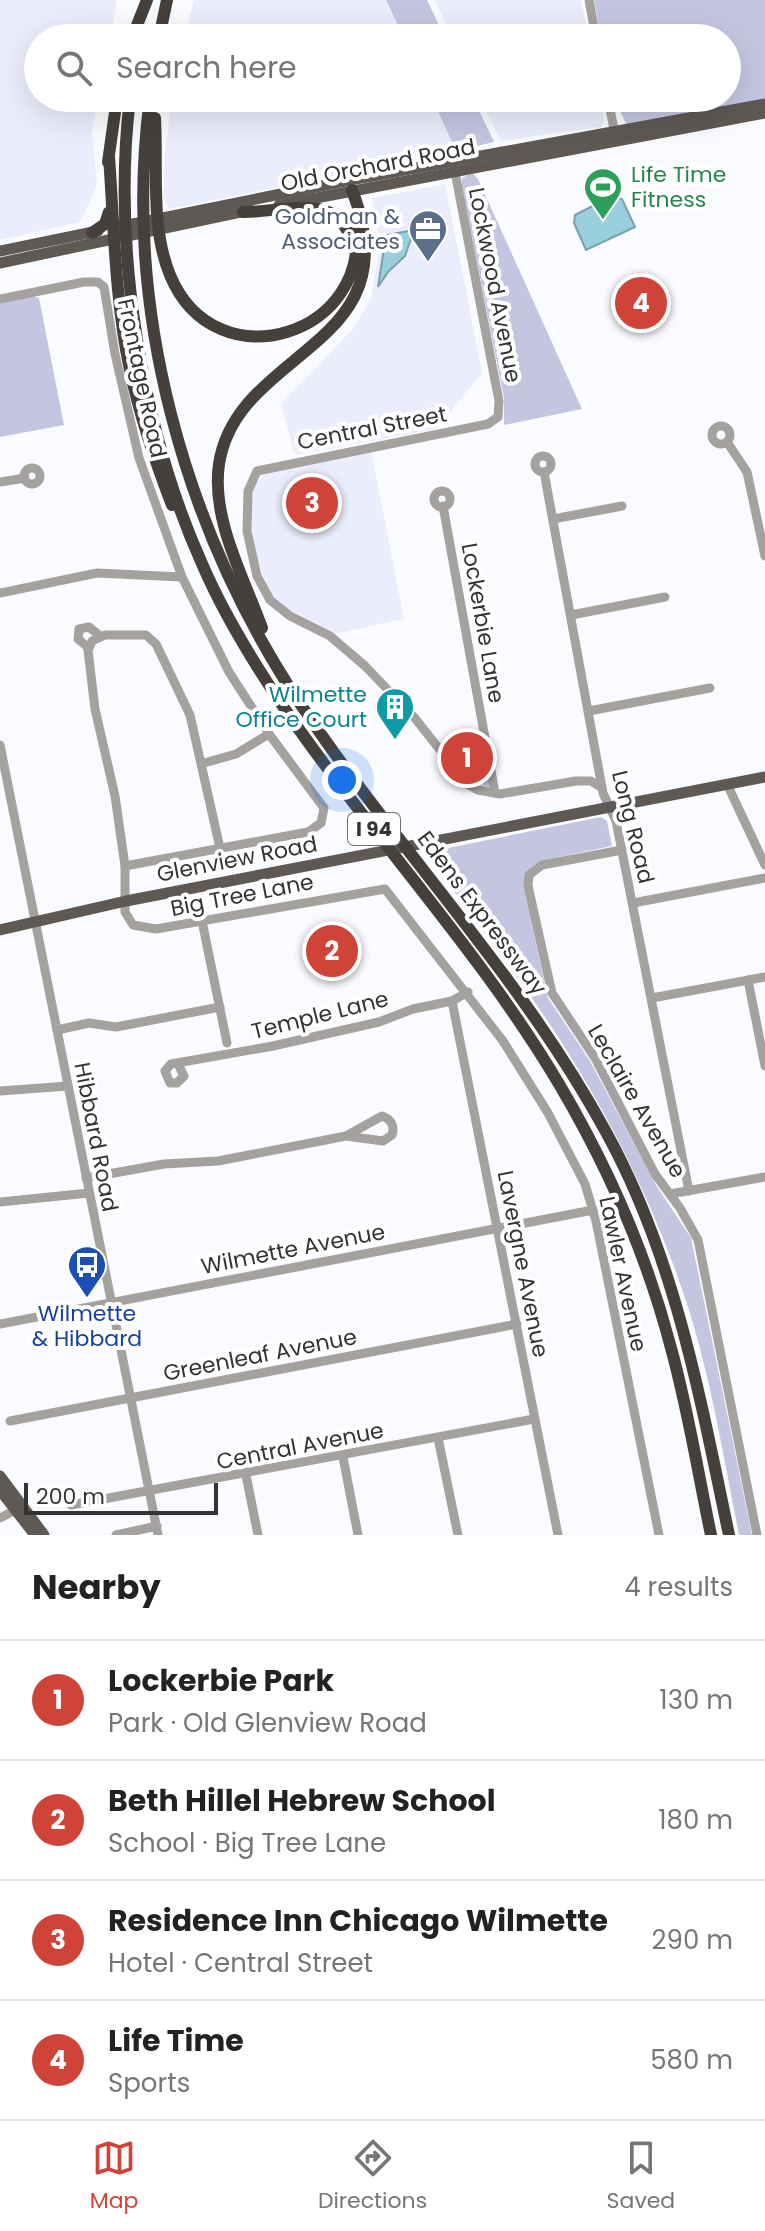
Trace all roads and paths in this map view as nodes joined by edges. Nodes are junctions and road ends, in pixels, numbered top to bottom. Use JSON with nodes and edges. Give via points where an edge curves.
{"nodes":[{"id":1,"x":148,"y":0,"type":"edge"},
{"id":2,"x":167,"y":0,"type":"edge"},
{"id":3,"x":589,"y":0,"type":"edge"},
{"id":4,"x":138,"y":24,"type":"edge"},
{"id":5,"x":143,"y":24,"type":"edge"},
{"id":6,"x":162,"y":24,"type":"edge"},
{"id":7,"x":593,"y":24,"type":"edge"},
{"id":8,"x":765,"y":104,"type":"edge"},
{"id":9,"x":741,"y":109,"type":"edge"},
{"id":10,"x":115,"y":112,"type":"edge"},
{"id":11,"x":128,"y":112,"type":"edge"},
{"id":12,"x":150,"y":112,"type":"edge"},
{"id":13,"x":152,"y":112,"type":"edge"},
{"id":14,"x":611,"y":112,"type":"edge"},
{"id":15,"x":730,"y":112,"type":"edge"},
{"id":16,"x":765,"y":113,"type":"edge"},
{"id":17,"x":616,"y":138,"type":"junction"},
{"id":18,"x":109,"y":156,"type":"junction"},
{"id":19,"x":453,"y":165,"type":"junction"},
{"id":20,"x":352,"y":190,"type":"junction"},
{"id":21,"x":243,"y":212,"type":"junction"},
{"id":22,"x":168,"y":222,"type":"junction"},
{"id":23,"x":118,"y":232,"type":"junction"},
{"id":24,"x":92,"y":233,"type":"junction"},
{"id":25,"x":0,"y":251,"type":"edge"},
{"id":26,"x":353,"y":255,"type":"junction"},
{"id":27,"x":0,"y":263,"type":"edge"},
{"id":28,"x":0,"y":299,"type":"edge"},
{"id":29,"x":498,"y":417,"type":"joint"},
{"id":30,"x":727,"y":442,"type":"dead end"},
{"id":31,"x":544,"y":472,"type":"dead end"},
{"id":32,"x":25,"y":478,"type":"dead end"},
{"id":33,"x":0,"y":482,"type":"edge"},
{"id":34,"x":443,"y":506,"type":"dead end"},
{"id":35,"x":622,"y":506,"type":"dead end"},
{"id":36,"x":553,"y":519,"type":"junction"},
{"id":37,"x":765,"y":556,"type":"edge"},
{"id":38,"x":203,"y":567,"type":"junction"},
{"id":39,"x":182,"y":577,"type":"junction"},
{"id":40,"x":0,"y":593,"type":"edge"},
{"id":41,"x":665,"y":597,"type":"dead end"},
{"id":42,"x":571,"y":615,"type":"junction"},
{"id":43,"x":94,"y":642,"type":"junction"},
{"id":44,"x":272,"y":658,"type":"junction"},
{"id":45,"x":710,"y":688,"type":"dead end"},
{"id":46,"x":589,"y":711,"type":"junction"},
{"id":47,"x":269,"y":734,"type":"junction"},
{"id":48,"x":0,"y":745,"type":"edge"},
{"id":49,"x":204,"y":763,"type":"junction"},
{"id":50,"x":765,"y":777,"type":"edge"},
{"id":51,"x":727,"y":784,"type":"junction"},
{"id":52,"x":602,"y":788,"type":"junction"},
{"id":53,"x":495,"y":793,"type":"junction"},
{"id":54,"x":610,"y":807,"type":"junction"},
{"id":55,"x":220,"y":848,"type":"junction"},
{"id":56,"x":622,"y":850,"type":"junction"},
{"id":57,"x":765,"y":865,"type":"edge"},
{"id":58,"x":125,"y":866,"type":"junction"},
{"id":59,"x":765,"y":878,"type":"edge"},
{"id":60,"x":385,"y":889,"type":"joint"},
{"id":61,"x":126,"y":901,"type":"junction"},
{"id":62,"x":633,"y":903,"type":"junction"},
{"id":63,"x":35,"y":921,"type":"junction"},
{"id":64,"x":202,"y":921,"type":"junction"},
{"id":65,"x":0,"y":930,"type":"edge"},
{"id":66,"x":765,"y":977,"type":"edge"},
{"id":67,"x":748,"y":980,"type":"junction"},
{"id":68,"x":468,"y":992,"type":"junction"},
{"id":69,"x":652,"y":998,"type":"junction"},
{"id":70,"x":452,"y":1001,"type":"junction"},
{"id":71,"x":220,"y":1007,"type":"junction"},
{"id":72,"x":57,"y":1030,"type":"junction"},
{"id":73,"x":227,"y":1043,"type":"dead end"},
{"id":74,"x":178,"y":1064,"type":"dead end"},
{"id":75,"x":765,"y":1066,"type":"edge"},
{"id":76,"x":68,"y":1086,"type":"junction"},
{"id":77,"x":0,"y":1091,"type":"edge"},
{"id":78,"x":346,"y":1136,"type":"junction"},
{"id":79,"x":765,"y":1177,"type":"edge"},
{"id":80,"x":86,"y":1178,"type":"junction"},
{"id":81,"x":689,"y":1191,"type":"junction"},
{"id":82,"x":89,"y":1193,"type":"junction"},
{"id":83,"x":670,"y":1194,"type":"junction"},
{"id":84,"x":0,"y":1202,"type":"edge"},
{"id":85,"x":593,"y":1210,"type":"junction"},
{"id":86,"x":498,"y":1228,"type":"junction"},
{"id":87,"x":111,"y":1302,"type":"junction"},
{"id":88,"x":0,"y":1324,"type":"edge"},
{"id":89,"x":517,"y":1324,"type":"junction"},
{"id":90,"x":131,"y":1398,"type":"junction"},
{"id":91,"x":534,"y":1419,"type":"junction"},
{"id":92,"x":10,"y":1421,"type":"dead end"},
{"id":93,"x":438,"y":1438,"type":"junction"},
{"id":94,"x":343,"y":1457,"type":"junction"},
{"id":95,"x":246,"y":1475,"type":"junction"},
{"id":96,"x":0,"y":1476,"type":"edge"},
{"id":97,"x":0,"y":1490,"type":"edge"},
{"id":98,"x":150,"y":1492,"type":"junction"},
{"id":99,"x":71,"y":1505,"type":"dead end"},
{"id":100,"x":19,"y":1508,"type":"junction"},
{"id":101,"x":0,"y":1518,"type":"edge"},
{"id":102,"x":158,"y":1531,"type":"edge"},
{"id":103,"x":35,"y":1535,"type":"edge"},
{"id":104,"x":44,"y":1535,"type":"edge"},
{"id":105,"x":116,"y":1535,"type":"edge"},
{"id":106,"x":258,"y":1535,"type":"edge"},
{"id":107,"x":358,"y":1535,"type":"edge"},
{"id":108,"x":458,"y":1535,"type":"edge"},
{"id":109,"x":558,"y":1535,"type":"edge"},
{"id":110,"x":659,"y":1535,"type":"edge"},
{"id":111,"x":711,"y":1535,"type":"edge"},
{"id":112,"x":729,"y":1535,"type":"edge"},
{"id":113,"x":757,"y":1535,"type":"edge"}],
"edges":[{"from":1,"to":4,"type":"highway"},
{"from":1,"to":5,"type":"highway"},
{"from":2,"to":6,"type":"highway"},
{"from":3,"to":7,"type":"street"},
{"from":8,"to":9,"type":"main road","name":"Old Orchard Road"},
{"from":10,"to":18,"type":"highway"},
{"from":11,"to":38,"type":"highway","name":"Edens Expressway","number":"I 94","via":[[126,196],[141,359],[170,474]]},
{"from":12,"to":44,"type":"highway","name":"Edens Expressway","number":"I 94","via":[[146,246],[166,391],[204,519]]},
{"from":13,"to":26,"type":"highway","via":[[163,255],[192,311],[207,322],[237,335],[266,337],[293,331],[339,296]]},
{"from":14,"to":17,"type":"street"},
{"from":15,"to":17,"type":"main road","name":"Old Orchard Road"},
{"from":16,"to":17,"type":"main road","name":"Old Orchard Road"},
{"from":17,"to":19,"type":"main road","name":"Old Orchard Road"},
{"from":18,"to":23,"type":"highway"},
{"from":18,"to":24,"type":"highway","via":[[108,218]]},
{"from":19,"to":20,"type":"main road","name":"Old Orchard Road"},
{"from":19,"to":22,"type":"main road","name":"Old Orchard Road"},
{"from":19,"to":29,"type":"street","name":"Lockwood Avenue"},
{"from":20,"to":21,"type":"main road","name":"Old Orchard Road"},
{"from":20,"to":26,"type":"highway","via":[[357,233]]},
{"from":20,"to":44,"type":"highway","via":[[366,246],[353,300],[337,324],[244,409],[220,462],[218,490],[225,525]]},
{"from":21,"to":22,"type":"main road","name":"Old Orchard Road"},
{"from":21,"to":26,"type":"highway","via":[[315,205],[326,209],[345,226]]},
{"from":22,"to":23,"type":"main road","name":"Old Orchard Road"},
{"from":23,"to":24,"type":"main road","name":"Old Orchard Road"},
{"from":23,"to":27,"type":"main road","name":"Old Orchard Road"},
{"from":23,"to":38,"type":"highway","via":[[130,368],[145,432],[177,519]]},
{"from":24,"to":25,"type":"main road","name":"Old Orchard Road"},
{"from":28,"to":39,"type":"street","name":"Frontage Road","via":[[84,282],[104,287],[139,458]]},
{"from":29,"to":53,"type":"street","name":"Central Street","via":[[488,424],[267,467],[253,474],[246,501],[248,542],[270,600],[342,645],[405,708],[467,784]]},
{"from":30,"to":37,"type":"street","via":[[747,472]]},
{"from":31,"to":36,"type":"street","name":"Long Road"},
{"from":32,"to":33,"type":"street"},
{"from":34,"to":53,"type":"street","name":"Lockerbie Lane"},
{"from":35,"to":36,"type":"street"},
{"from":36,"to":42,"type":"street","name":"Long Road"},
{"from":38,"to":111,"type":"highway","name":"Edens Expressway","number":"I 94","via":[[272,689],[529,1035],[591,1143],[663,1319]]},
{"from":39,"to":40,"type":"street","via":[[97,573]]},
{"from":39,"to":47,"type":"street","via":[[229,672]]},
{"from":41,"to":42,"type":"street"},
{"from":42,"to":46,"type":"street","name":"Long Road"},
{"from":43,"to":43,"type":"street","via":[[78,639],[79,629],[89,627]]},
{"from":43,"to":49,"type":"street","via":[[140,634],[153,640],[183,698]]},
{"from":43,"to":58,"type":"street","via":[[91,687],[108,753]]},
{"from":44,"to":112,"type":"highway","name":"Edens Expressway","number":"I 94","via":[[325,739],[523,998],[608,1136],[672,1290],[695,1368]]},
{"from":45,"to":46,"type":"street"},
{"from":46,"to":52,"type":"street","name":"Long Road"},
{"from":47,"to":49,"type":"street","via":[[236,754]]},
{"from":47,"to":55,"type":"street","via":[[321,803],[321,823],[308,832]]},
{"from":48,"to":63,"type":"street","name":"Hibbard Road"},
{"from":49,"to":55,"type":"street"},
{"from":50,"to":51,"type":"main road","name":"Glenview Road"},
{"from":51,"to":54,"type":"main road","name":"Glenview Road"},
{"from":51,"to":57,"type":"street"},
{"from":52,"to":53,"type":"street","via":[[584,780]]},
{"from":52,"to":54,"type":"street","name":"Long Road"},
{"from":54,"to":56,"type":"street","name":"Long Road"},
{"from":54,"to":61,"type":"main road","name":"Glenview Road"},
{"from":55,"to":58,"type":"street"},
{"from":56,"to":62,"type":"street","name":"Long Road"},
{"from":56,"to":83,"type":"street","name":"Leclaire Avenue","via":[[542,865],[529,875],[528,886],[552,993],[595,1058]]},
{"from":58,"to":61,"type":"street"},
{"from":59,"to":62,"type":"street"},
{"from":60,"to":64,"type":"street","name":"Big Tree Lane"},
{"from":60,"to":68,"type":"street","name":"Lawler Avenue"},
{"from":61,"to":63,"type":"main road","name":"Glenview Road"},
{"from":61,"to":64,"type":"street","name":"Big Tree Lane","via":[[125,912],[138,928]]},
{"from":62,"to":69,"type":"street","name":"Long Road"},
{"from":63,"to":65,"type":"main road","name":"Glenview Road"},
{"from":63,"to":72,"type":"street","name":"Hibbard Road"},
{"from":64,"to":71,"type":"street"},
{"from":66,"to":67,"type":"street"},
{"from":67,"to":69,"type":"street"},
{"from":67,"to":75,"type":"street"},
{"from":68,"to":70,"type":"street","name":"Temple Lane"},
{"from":68,"to":85,"type":"street","name":"Lawler Avenue","via":[[548,1113]]},
{"from":69,"to":81,"type":"street","name":"Long Road"},
{"from":70,"to":74,"type":"street","name":"Temple Lane"},
{"from":70,"to":86,"type":"street","name":"Lavergne Avenue"},
{"from":71,"to":72,"type":"street","via":[[116,1027],[89,1023]]},
{"from":71,"to":73,"type":"street"},
{"from":72,"to":76,"type":"street","name":"Hibbard Road"},
{"from":76,"to":77,"type":"street"},
{"from":76,"to":80,"type":"street","name":"Hibbard Road"},
{"from":78,"to":78,"type":"street","via":[[383,1141],[394,1127],[382,1116]]},
{"from":78,"to":80,"type":"street","via":[[218,1161]]},
{"from":79,"to":81,"type":"street"},
{"from":80,"to":82,"type":"street","name":"Hibbard Road"},
{"from":81,"to":83,"type":"street"},
{"from":82,"to":84,"type":"street"},
{"from":82,"to":87,"type":"street","name":"Hibbard Road"},
{"from":83,"to":113,"type":"street","name":"Leclaire Avenue","via":[[698,1240]]},
{"from":85,"to":86,"type":"street","name":"Wilmette Avenue"},
{"from":85,"to":110,"type":"street","name":"Lawler Avenue"},
{"from":86,"to":87,"type":"street","name":"Wilmette Avenue"},
{"from":86,"to":89,"type":"street","name":"Lavergne Avenue"},
{"from":87,"to":88,"type":"street","name":"Wilmette Avenue"},
{"from":87,"to":90,"type":"street","name":"Hibbard Road"},
{"from":89,"to":90,"type":"street","name":"Greenleaf Avenue"},
{"from":89,"to":91,"type":"street","name":"Lavergne Avenue"},
{"from":90,"to":92,"type":"street","name":"Greenleaf Avenue"},
{"from":90,"to":98,"type":"street","name":"Hibbard Road"},
{"from":91,"to":93,"type":"street","name":"Central Avenue"},
{"from":91,"to":109,"type":"street","name":"Lavergne Avenue"},
{"from":93,"to":94,"type":"street","name":"Central Avenue"},
{"from":93,"to":108,"type":"street"},
{"from":94,"to":95,"type":"street","name":"Central Avenue"},
{"from":94,"to":107,"type":"street"},
{"from":95,"to":98,"type":"street","name":"Central Avenue"},
{"from":95,"to":106,"type":"street"},
{"from":96,"to":100,"type":"main road"},
{"from":97,"to":100,"type":"main road"},
{"from":98,"to":99,"type":"street","name":"Central Avenue"},
{"from":98,"to":102,"type":"street","name":"Hibbard Road"},
{"from":100,"to":101,"type":"street"},
{"from":100,"to":103,"type":"main road"},
{"from":100,"to":104,"type":"main road"},
{"from":102,"to":105,"type":"street"}]}
